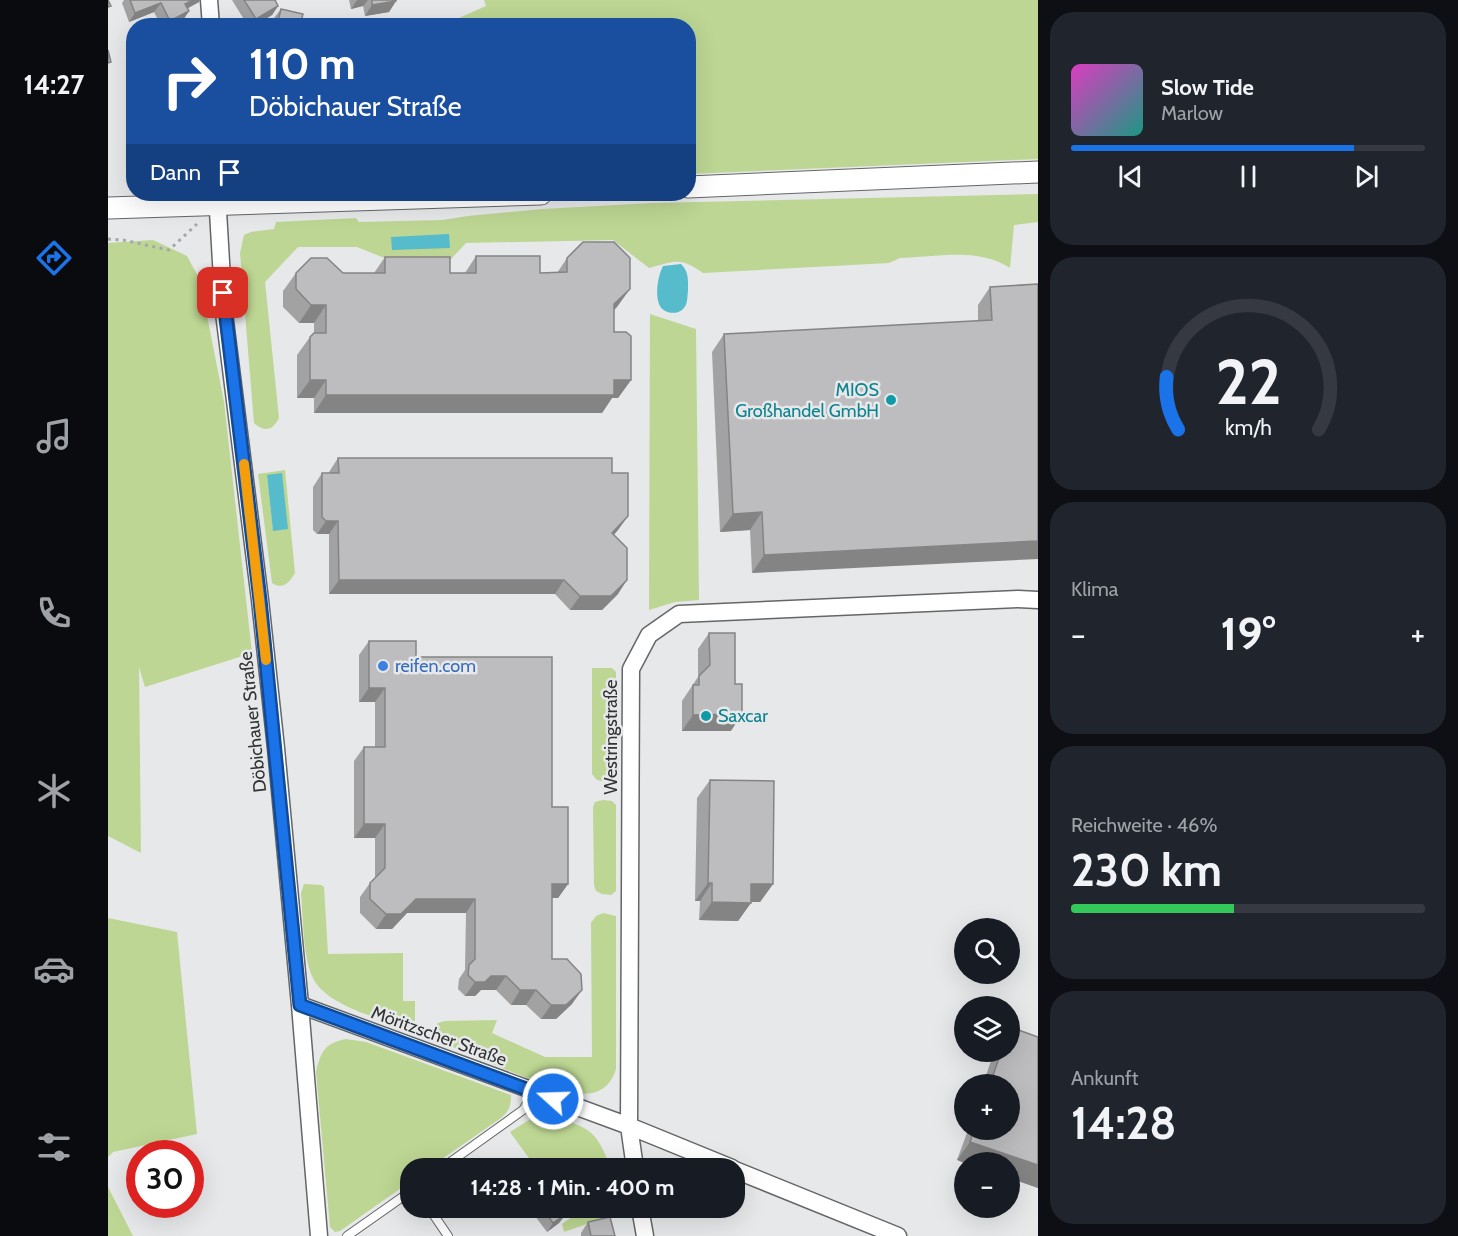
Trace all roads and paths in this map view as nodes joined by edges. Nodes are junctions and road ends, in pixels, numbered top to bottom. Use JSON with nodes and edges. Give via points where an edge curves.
{"nodes":[{"id":1,"x":209,"y":0,"type":"edge"},
{"id":2,"x":210,"y":18,"type":"edge"},
{"id":3,"x":1038,"y":172,"type":"edge"},
{"id":4,"x":696,"y":187,"type":"edge"},
{"id":5,"x":193,"y":201,"type":"edge"},
{"id":6,"x":215,"y":201,"type":"edge"},
{"id":7,"x":217,"y":201,"type":"edge"},
{"id":8,"x":108,"y":208,"type":"edge"},
{"id":9,"x":108,"y":239,"type":"edge"},
{"id":10,"x":1038,"y":600,"type":"edge"},
{"id":11,"x":300,"y":1005,"type":"junction"},
{"id":12,"x":534,"y":1092,"type":"junction"},
{"id":13,"x":629,"y":1126,"type":"junction"},
{"id":14,"x":456,"y":1158,"type":"edge"},
{"id":15,"x":634,"y":1158,"type":"edge"},
{"id":16,"x":707,"y":1158,"type":"edge"},
{"id":17,"x":745,"y":1174,"type":"edge"},
{"id":18,"x":400,"y":1199,"type":"edge"},
{"id":19,"x":436,"y":1218,"type":"edge"},
{"id":20,"x":642,"y":1218,"type":"edge"},
{"id":21,"x":319,"y":1236,"type":"edge"},
{"id":22,"x":347,"y":1236,"type":"edge"},
{"id":23,"x":448,"y":1236,"type":"edge"},
{"id":24,"x":645,"y":1236,"type":"edge"},
{"id":25,"x":897,"y":1236,"type":"edge"}],
"edges":[{"from":1,"to":2,"type":"street"},
{"from":3,"to":4,"type":"street"},
{"from":5,"to":8,"type":"street"},
{"from":6,"to":9,"type":"path","via":[[169,250]]},
{"from":7,"to":11,"type":"street","name":"Döbichauer Straße","via":[[224,313],[260,600]]},
{"from":10,"to":13,"type":"street","name":"Westringstraße","via":[[679,614],[649,635],[631,669]]},
{"from":11,"to":12,"type":"street","name":"Möritzscher Straße"},
{"from":11,"to":21,"type":"street","name":"Döbichauer Straße"},
{"from":12,"to":13,"type":"street","name":"Möritzscher Straße"},
{"from":12,"to":14,"type":"lane","via":[[524,1110]]},
{"from":13,"to":15,"type":"street","name":"Westringstraße"},
{"from":13,"to":16,"type":"street","name":"Möritzscher Straße"},
{"from":17,"to":25,"type":"street","name":"Möritzscher Straße"},
{"from":18,"to":22,"type":"lane"},
{"from":19,"to":23,"type":"lane"},
{"from":20,"to":24,"type":"street"}]}
